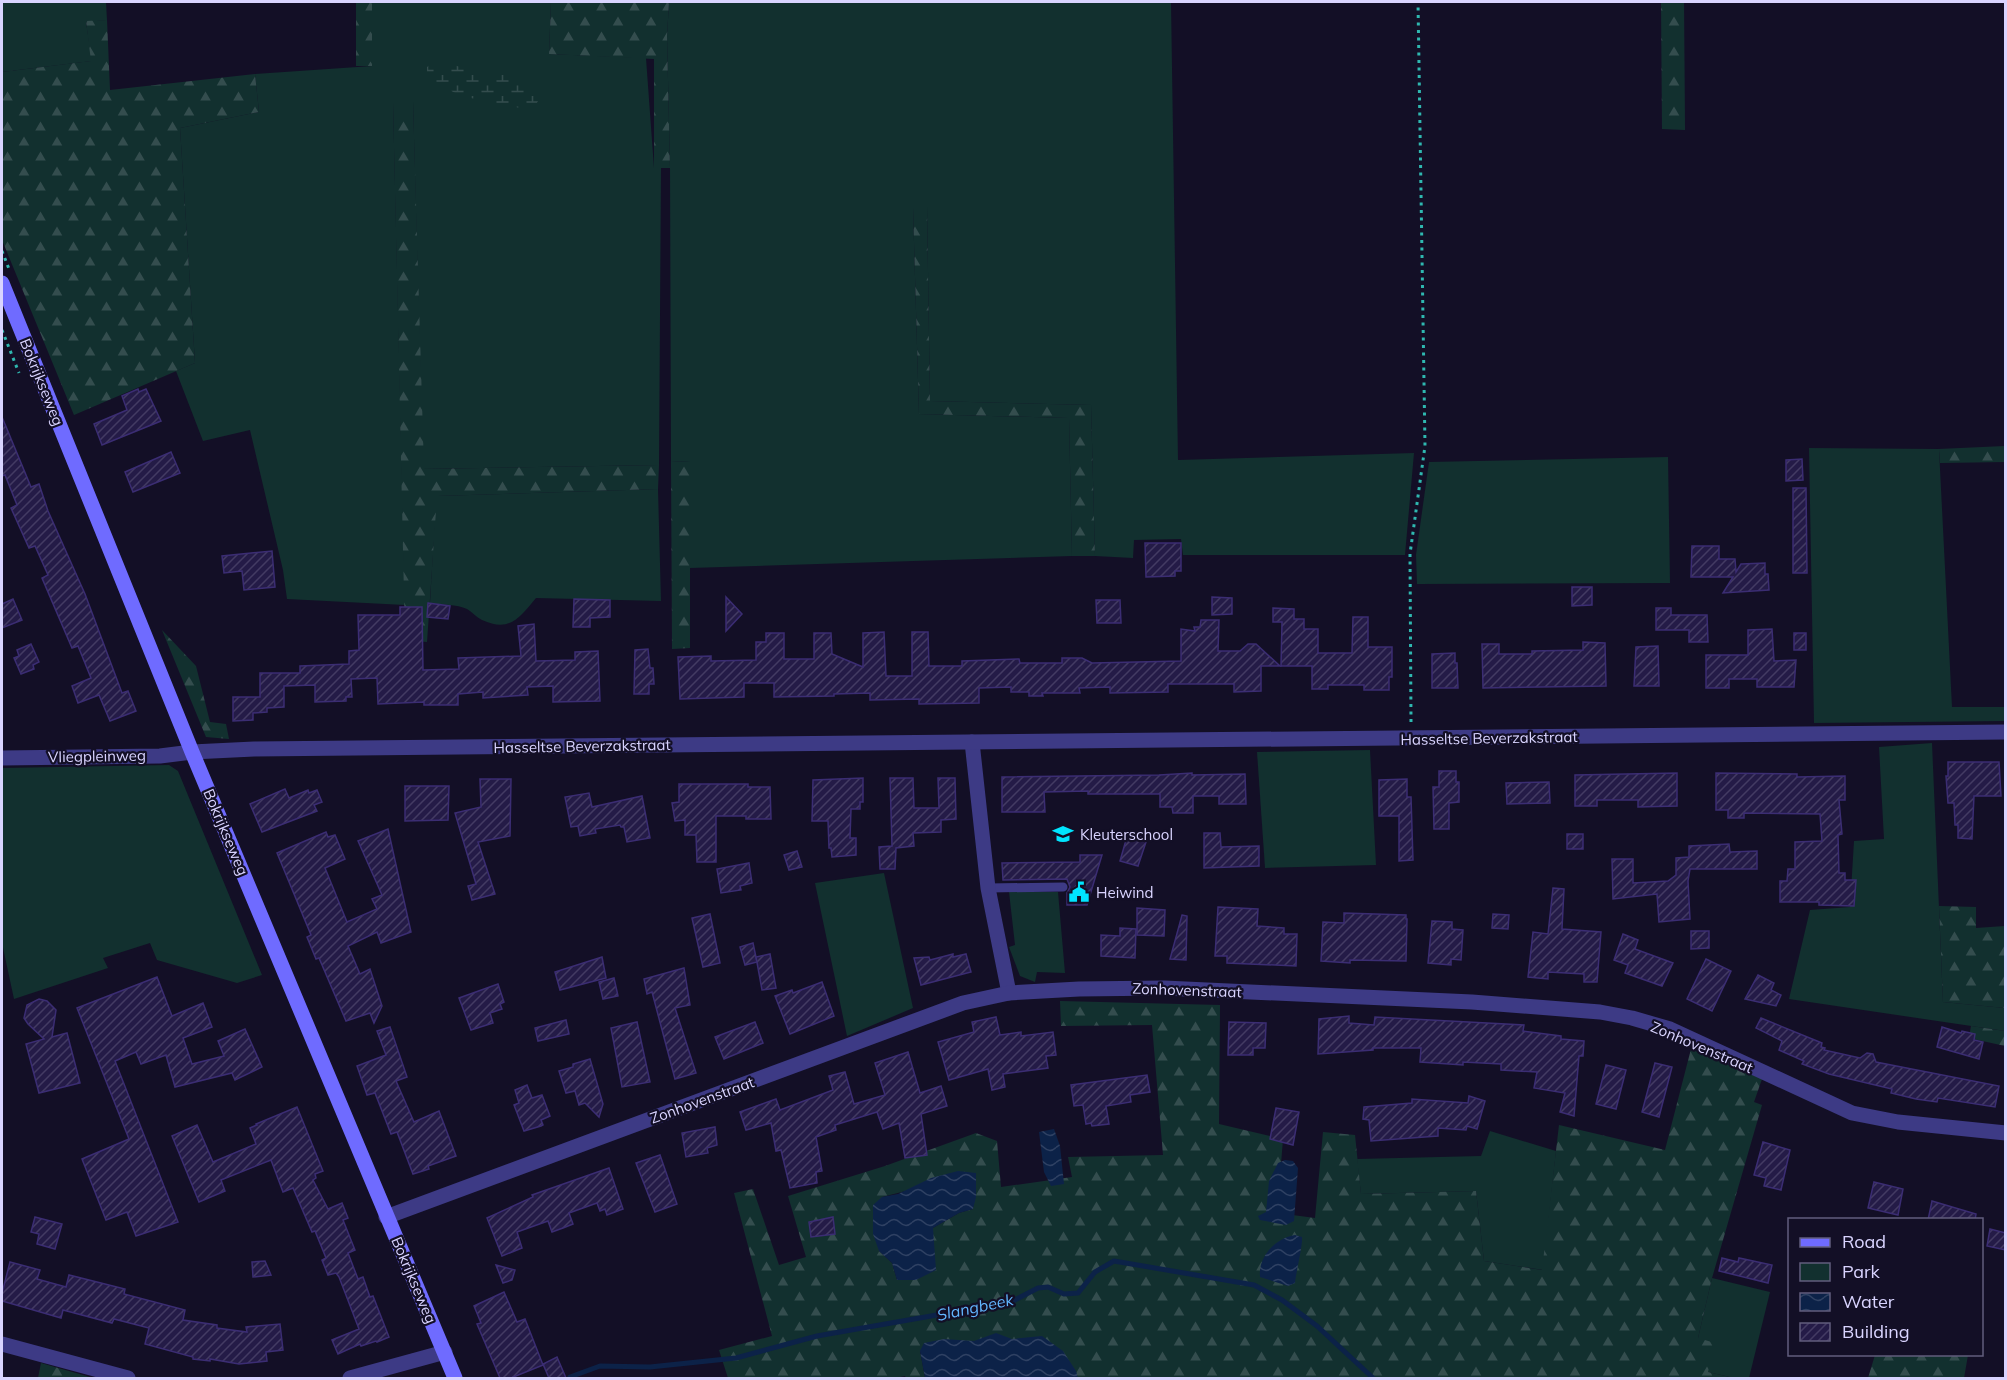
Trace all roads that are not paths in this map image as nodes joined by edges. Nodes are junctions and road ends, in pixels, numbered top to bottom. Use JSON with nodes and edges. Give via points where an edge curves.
{"nodes":[{"id":1,"x":2,"y":283,"type":"edge"},
{"id":2,"x":2006,"y":732,"type":"edge"},
{"id":3,"x":972,"y":742,"type":"junction"},
{"id":4,"x":192,"y":752,"type":"junction"},
{"id":5,"x":2,"y":758,"type":"edge"},
{"id":6,"x":1062,"y":887,"type":"dead end"},
{"id":7,"x":988,"y":888,"type":"junction"},
{"id":8,"x":1009,"y":993,"type":"junction"},
{"id":9,"x":2006,"y":1133,"type":"edge"},
{"id":10,"x":387,"y":1217,"type":"junction"},
{"id":11,"x":2,"y":1344,"type":"edge"},
{"id":12,"x":445,"y":1352,"type":"junction"},
{"id":13,"x":128,"y":1378,"type":"edge"},
{"id":14,"x":350,"y":1378,"type":"edge"},
{"id":15,"x":455,"y":1378,"type":"edge"}],
"edges":[{"from":1,"to":4,"type":"street","name":"Bokrijkseweg"},
{"from":2,"to":3,"type":"street","name":"Hasseltse Beverzakstraat"},
{"from":3,"to":4,"type":"street","name":"Hasseltse Beverzakstraat"},
{"from":3,"to":7,"type":"street"},
{"from":4,"to":5,"type":"street","name":"Vliegpleinweg"},
{"from":4,"to":10,"type":"street","name":"Bokrijkseweg"},
{"from":6,"to":7,"type":"lane"},
{"from":7,"to":8,"type":"street"},
{"from":8,"to":9,"type":"street","name":"Zonhovenstraat","via":[[1164,988],[1600,1012],[1670,1029],[1852,1113],[1898,1122]]},
{"from":8,"to":10,"type":"street","name":"Zonhovenstraat","via":[[963,1003]]},
{"from":10,"to":12,"type":"street","name":"Bokrijkseweg"},
{"from":11,"to":13,"type":"street"},
{"from":12,"to":14,"type":"street"},
{"from":12,"to":15,"type":"street","name":"Bokrijkseweg"}]}
